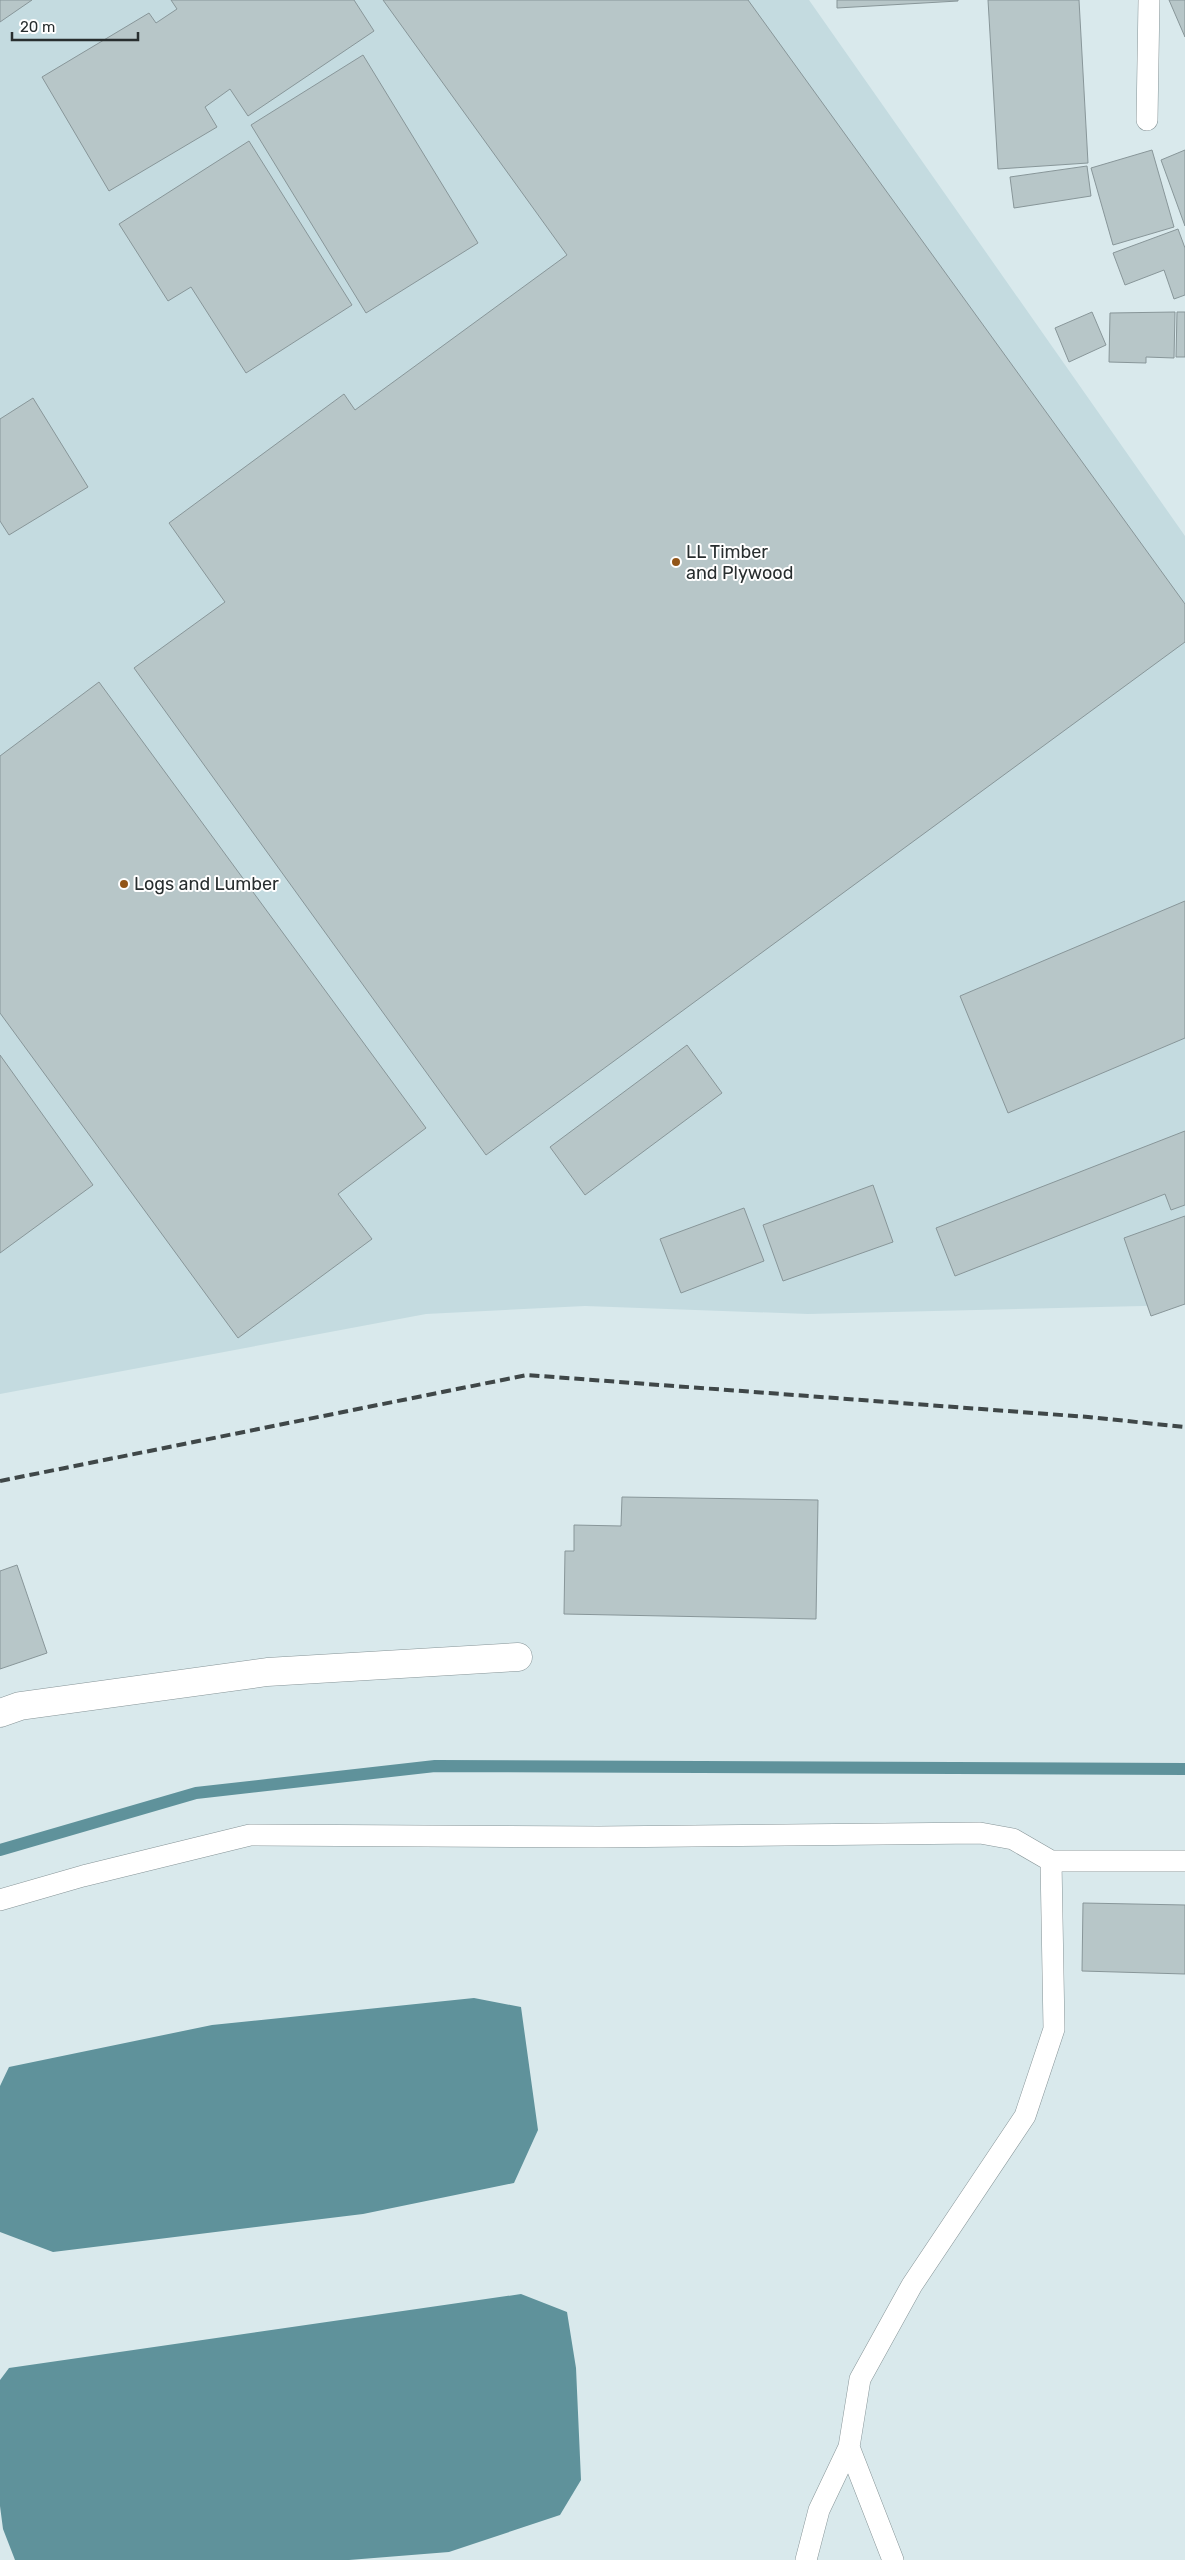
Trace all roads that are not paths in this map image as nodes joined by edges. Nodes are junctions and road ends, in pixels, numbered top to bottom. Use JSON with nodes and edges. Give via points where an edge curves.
{"nodes":[{"id":1,"x":1149,"y":0,"type":"edge"},
{"id":2,"x":1147,"y":120,"type":"dead end"},
{"id":3,"x":518,"y":1657,"type":"dead end"},
{"id":4,"x":0,"y":1713,"type":"edge"},
{"id":5,"x":1051,"y":1861,"type":"junction"},
{"id":6,"x":1185,"y":1861,"type":"edge"},
{"id":7,"x":0,"y":1900,"type":"edge"},
{"id":8,"x":849,"y":2447,"type":"junction"},
{"id":9,"x":806,"y":2560,"type":"edge"},
{"id":10,"x":893,"y":2560,"type":"edge"}],
"edges":[{"from":1,"to":2,"type":"lane"},
{"from":3,"to":4,"type":"street","via":[[267,1672],[20,1706]]},
{"from":5,"to":6,"type":"lane"},
{"from":5,"to":7,"type":"lane","via":[[1013,1839],[980,1833],[599,1837],[250,1835]]},
{"from":5,"to":8,"type":"lane","via":[[1054,2029],[1025,2116],[912,2285],[860,2379]]},
{"from":8,"to":9,"type":"lane","via":[[819,2510]]},
{"from":8,"to":10,"type":"lane"}]}
